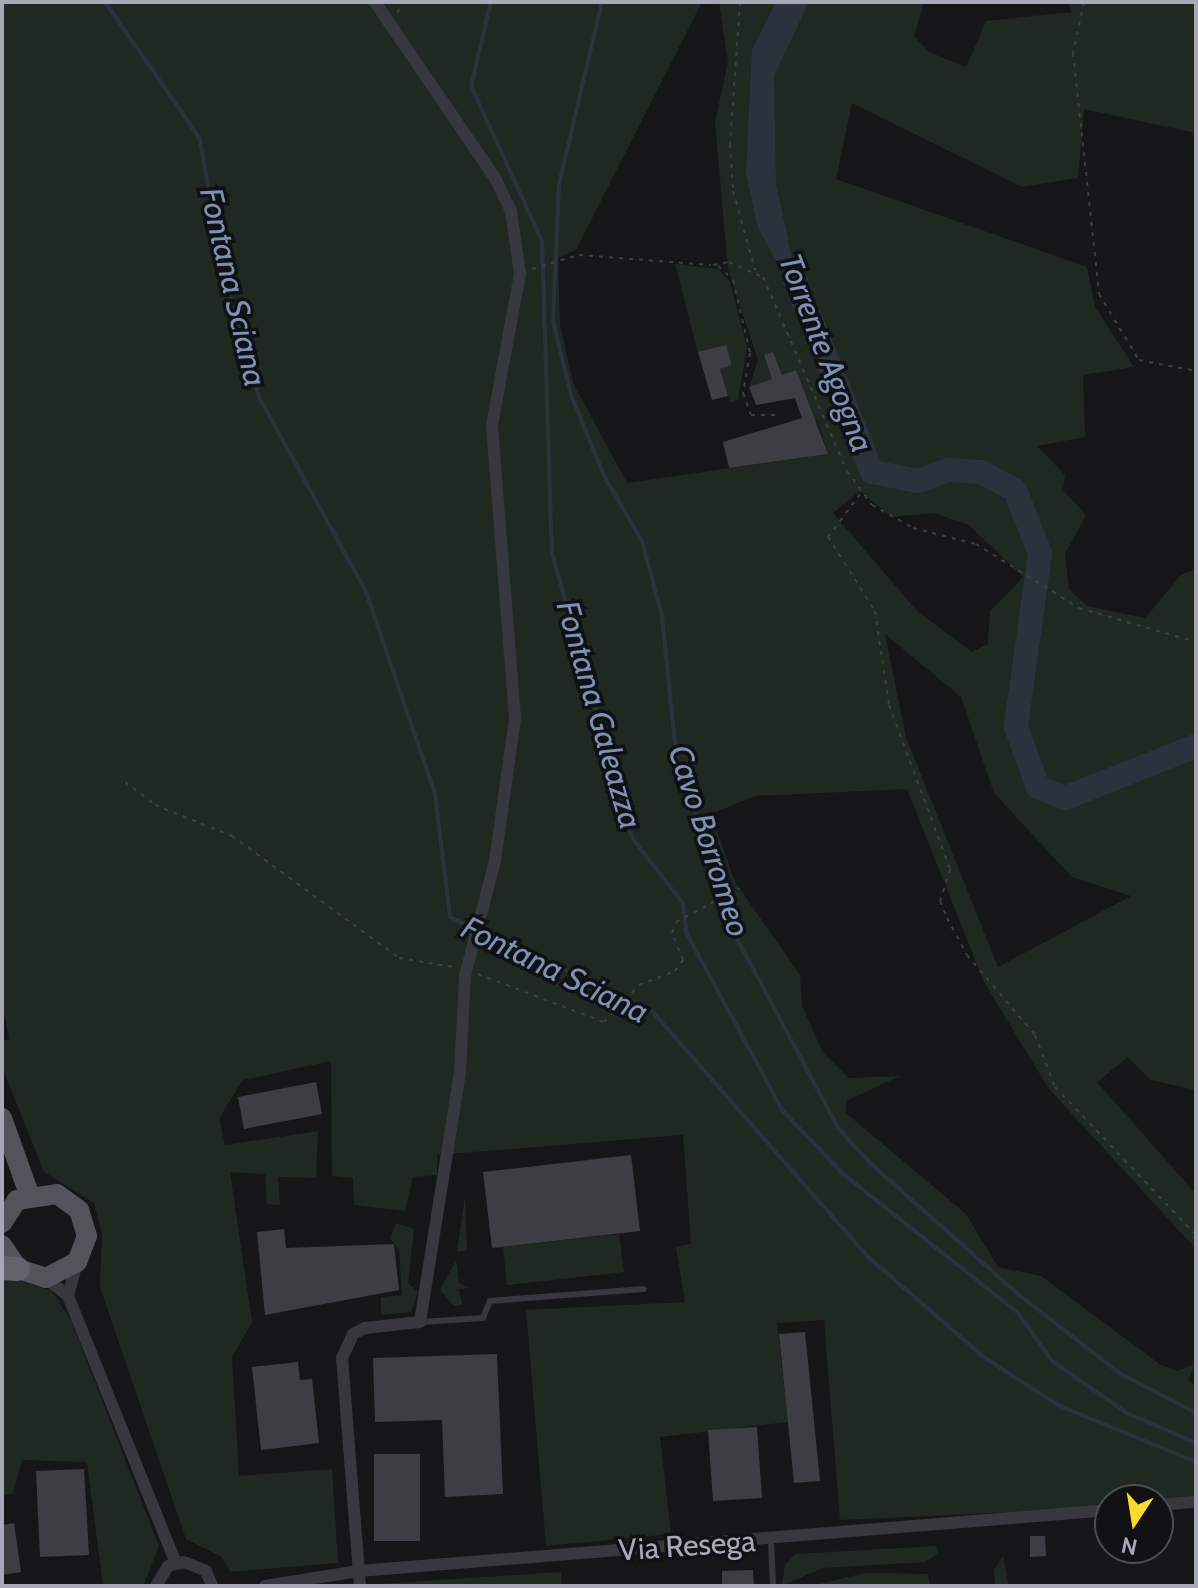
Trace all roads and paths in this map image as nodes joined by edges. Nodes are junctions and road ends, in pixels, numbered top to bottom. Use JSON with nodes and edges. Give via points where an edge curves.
{"nodes":[{"id":1,"x":375,"y":2,"type":"edge"},
{"id":2,"x":740,"y":2,"type":"edge"},
{"id":3,"x":1084,"y":2,"type":"edge"},
{"id":4,"x":713,"y":265,"type":"junction"},
{"id":5,"x":536,"y":267,"type":"dead end"},
{"id":6,"x":756,"y":271,"type":"junction"},
{"id":7,"x":1196,"y":371,"type":"edge"},
{"id":8,"x":779,"y":415,"type":"dead end"},
{"id":9,"x":860,"y":494,"type":"junction"},
{"id":10,"x":1196,"y":642,"type":"edge"},
{"id":11,"x":125,"y":782,"type":"dead end"},
{"id":12,"x":740,"y":888,"type":"dead end"},
{"id":13,"x":470,"y":971,"type":"junction"},
{"id":14,"x":2,"y":1118,"type":"edge"},
{"id":15,"x":29,"y":1194,"type":"junction"},
{"id":16,"x":2,"y":1223,"type":"edge"},
{"id":17,"x":1196,"y":1235,"type":"edge"},
{"id":18,"x":2,"y":1245,"type":"edge"},
{"id":19,"x":77,"y":1262,"type":"junction"},
{"id":20,"x":10,"y":1268,"type":"edge"},
{"id":21,"x":46,"y":1278,"type":"junction"},
{"id":22,"x":644,"y":1289,"type":"dead end"},
{"id":23,"x":68,"y":1296,"type":"junction"},
{"id":24,"x":420,"y":1322,"type":"junction"},
{"id":25,"x":1196,"y":1502,"type":"edge"},
{"id":26,"x":1174,"y":1504,"type":"edge"},
{"id":27,"x":1094,"y":1511,"type":"edge"},
{"id":28,"x":771,"y":1540,"type":"junction"},
{"id":29,"x":176,"y":1563,"type":"junction"},
{"id":30,"x":359,"y":1571,"type":"junction"},
{"id":31,"x":156,"y":1586,"type":"edge"},
{"id":32,"x":212,"y":1586,"type":"edge"},
{"id":33,"x":265,"y":1586,"type":"edge"},
{"id":34,"x":360,"y":1586,"type":"edge"},
{"id":35,"x":773,"y":1586,"type":"edge"}],
"edges":[{"from":1,"to":13,"type":"street","via":[[495,178],[516,233],[520,274],[492,425],[515,718]]},
{"from":2,"to":6,"type":"path","via":[[730,144]]},
{"from":3,"to":7,"type":"path","via":[[1073,53],[1099,294],[1139,360]]},
{"from":4,"to":5,"type":"path","via":[[560,260]]},
{"from":4,"to":6,"type":"path"},
{"from":4,"to":8,"type":"path","via":[[733,280],[750,353],[743,393],[751,415]]},
{"from":6,"to":9,"type":"path"},
{"from":9,"to":10,"type":"path","via":[[913,528],[976,544],[1057,588],[1079,608]]},
{"from":9,"to":17,"type":"path","via":[[828,537],[875,611],[885,693],[950,869],[940,901],[967,955],[1035,1035],[1055,1087]]},
{"from":11,"to":13,"type":"path","via":[[155,805],[232,836],[399,958]]},
{"from":12,"to":13,"type":"path","via":[[684,915],[672,933],[683,960],[628,998],[612,1019],[593,1020]]},
{"from":13,"to":24,"type":"street"},
{"from":14,"to":15,"type":"main road"},
{"from":15,"to":16,"type":"main road"},
{"from":15,"to":19,"type":"main road","via":[[57,1194],[79,1210],[87,1236]]},
{"from":18,"to":20,"type":"main road"},
{"from":19,"to":21,"type":"main road"},
{"from":19,"to":23,"type":"street"},
{"from":20,"to":21,"type":"main road"},
{"from":21,"to":23,"type":"street"},
{"from":22,"to":24,"type":"lane","via":[[490,1301],[483,1318]]},
{"from":23,"to":29,"type":"street"},
{"from":24,"to":30,"type":"street","via":[[365,1328],[353,1334],[342,1358]]},
{"from":25,"to":26,"type":"street"},
{"from":27,"to":28,"type":"street","name":"Via Resega"},
{"from":28,"to":30,"type":"street","name":"Via Resega"},
{"from":28,"to":35,"type":"lane"},
{"from":29,"to":31,"type":"street"},
{"from":29,"to":32,"type":"street","via":[[200,1566]]},
{"from":30,"to":33,"type":"street","name":"Via Resega"},
{"from":30,"to":34,"type":"street"}]}
